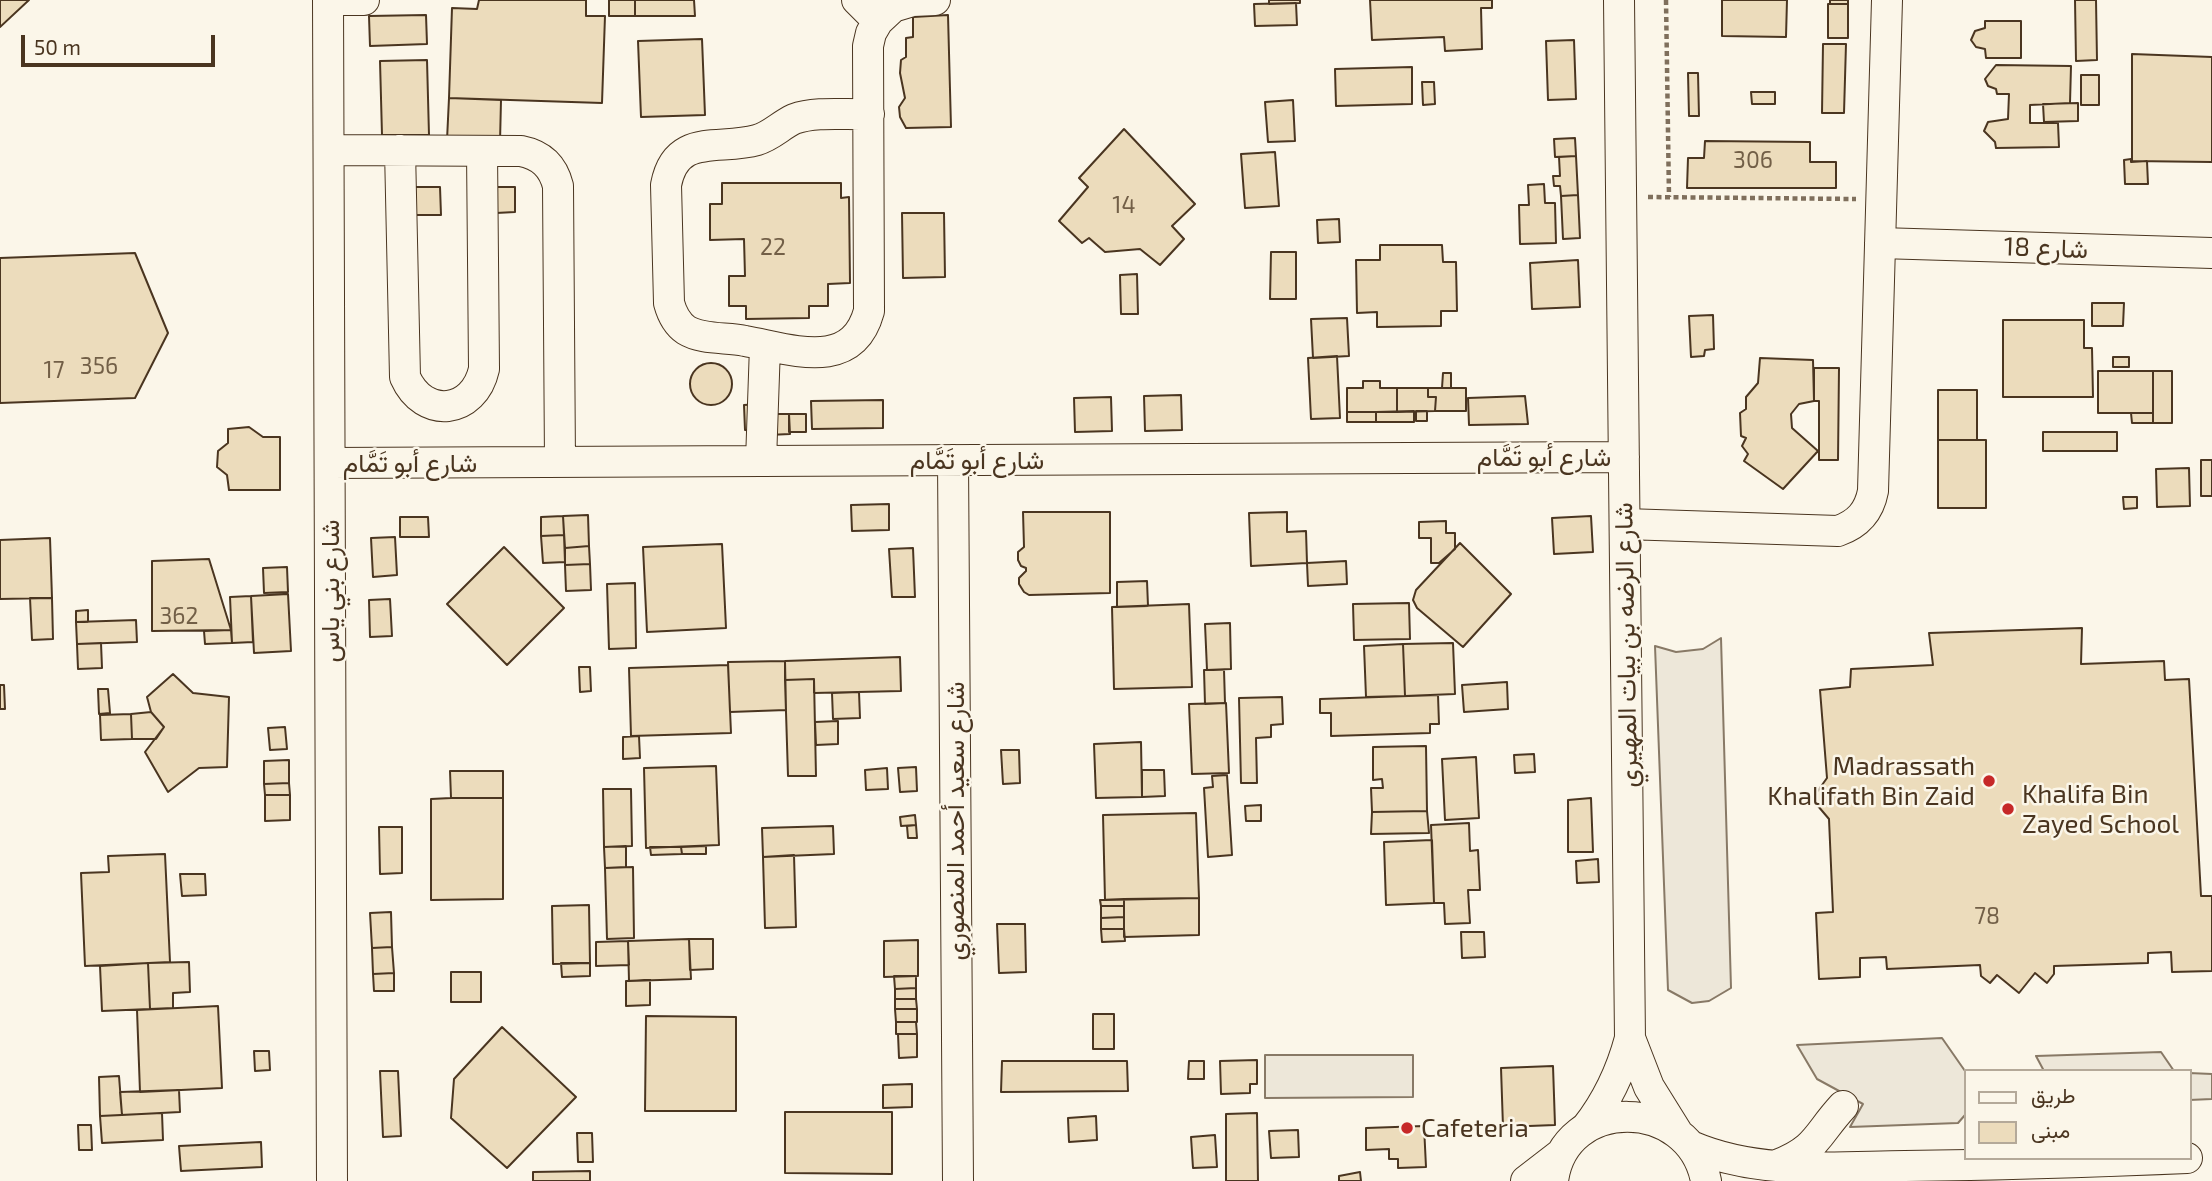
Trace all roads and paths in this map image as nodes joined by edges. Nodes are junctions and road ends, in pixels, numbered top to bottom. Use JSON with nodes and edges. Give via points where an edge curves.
{"nodes":[{"id":1,"x":328,"y":0,"type":"edge"},
{"id":2,"x":364,"y":0,"type":"edge"},
{"id":3,"x":935,"y":0,"type":"edge"},
{"id":4,"x":1619,"y":0,"type":"edge"},
{"id":5,"x":1666,"y":0,"type":"edge"},
{"id":6,"x":1888,"y":0,"type":"edge"},
{"id":7,"x":867,"y":10,"type":"edge"},
{"id":8,"x":869,"y":114,"type":"junction"},
{"id":9,"x":329,"y":150,"type":"junction"},
{"id":10,"x":400,"y":150,"type":"junction"},
{"id":11,"x":482,"y":151,"type":"junction"},
{"id":12,"x":1621,"y":197,"type":"junction"},
{"id":13,"x":1669,"y":197,"type":"junction"},
{"id":14,"x":1882,"y":199,"type":"junction"},
{"id":15,"x":1880,"y":243,"type":"junction"},
{"id":16,"x":2212,"y":253,"type":"edge"},
{"id":17,"x":765,"y":346,"type":"junction"},
{"id":18,"x":1624,"y":457,"type":"junction"},
{"id":19,"x":953,"y":460,"type":"junction"},
{"id":20,"x":761,"y":461,"type":"junction"},
{"id":21,"x":560,"y":462,"type":"junction"},
{"id":22,"x":330,"y":463,"type":"junction"},
{"id":23,"x":1625,"y":524,"type":"junction"},
{"id":24,"x":1630,"y":1038,"type":"junction"},
{"id":25,"x":1843,"y":1107,"type":"dead end"},
{"id":26,"x":1586,"y":1128,"type":"junction"},
{"id":27,"x":1684,"y":1139,"type":"junction"},
{"id":28,"x":2212,"y":1157,"type":"edge"},
{"id":29,"x":2191,"y":1158,"type":"edge"},
{"id":30,"x":2127,"y":1160,"type":"edge"},
{"id":31,"x":1773,"y":1167,"type":"junction"},
{"id":32,"x":1557,"y":1168,"type":"edge"},
{"id":33,"x":332,"y":1181,"type":"edge"},
{"id":34,"x":957,"y":1181,"type":"edge"},
{"id":35,"x":1526,"y":1181,"type":"edge"},
{"id":36,"x":1706,"y":1181,"type":"edge"}],
"edges":[{"from":1,"to":2,"type":"street"},
{"from":1,"to":9,"type":"street","name":"شارع بني ياس"},
{"from":3,"to":7,"type":"street"},
{"from":4,"to":12,"type":"street","name":"شارع الرضه بن بيات المهيري"},
{"from":5,"to":13,"type":"path"},
{"from":6,"to":14,"type":"street"},
{"from":7,"to":8,"type":"street","via":[[871,33]]},
{"from":8,"to":17,"type":"street","via":[[866,323],[851,342],[831,351]]},
{"from":8,"to":17,"type":"street","via":[[795,119],[759,140],[694,148],[671,168],[666,194],[672,313],[691,332]]},
{"from":9,"to":10,"type":"street"},
{"from":9,"to":22,"type":"street","name":"شارع بني ياس"},
{"from":10,"to":11,"type":"street"},
{"from":10,"to":11,"type":"street","via":[[405,377],[419,398],[442,407],[475,392],[484,369]]},
{"from":11,"to":21,"type":"street","via":[[538,156],[552,169],[558,186]]},
{"from":12,"to":13,"type":"path"},
{"from":12,"to":18,"type":"street","name":"شارع الرضه بن بيات المهيري"},
{"from":13,"to":14,"type":"path"},
{"from":14,"to":15,"type":"street"},
{"from":15,"to":16,"type":"street","name":"شارع 18"},
{"from":15,"to":23,"type":"street","via":[[1873,491],[1858,522],[1838,531]]},
{"from":17,"to":20,"type":"street"},
{"from":18,"to":19,"type":"street","name":"شارع أبو تَمَّام"},
{"from":18,"to":23,"type":"street","name":"شارع الرضه بن بيات المهيري"},
{"from":19,"to":20,"type":"street","name":"شارع أبو تَمَّام"},
{"from":19,"to":34,"type":"street","name":"شارع سعيد أحمد المنصوري"},
{"from":20,"to":21,"type":"street","name":"شارع أبو تَمَّام"},
{"from":21,"to":22,"type":"street","name":"شارع أبو تَمَّام"},
{"from":22,"to":33,"type":"street","name":"شارع بني ياس"},
{"from":23,"to":24,"type":"street","name":"شارع الرضه بن بيات المهيري"},
{"from":24,"to":26,"type":"street","name":"شارع الرضه بن بيات المهيري","via":[[1614,1086]]},
{"from":24,"to":27,"type":"street","name":"شارع الرضه بن بيات المهيري","via":[[1649,1087]]},
{"from":25,"to":31,"type":"street","via":[[1799,1157]]},
{"from":26,"to":27,"type":"street","via":[[1623,1116],[1642,1117],[1661,1122]]},
{"from":26,"to":32,"type":"street","name":"شارع الرضه بن بيات المهيري"},
{"from":27,"to":31,"type":"street","via":[[1731,1160]]},
{"from":27,"to":36,"type":"street","name":"شارع الرضه بن بيات المهيري","via":[[1700,1161]]},
{"from":28,"to":29,"type":"street"},
{"from":30,"to":31,"type":"street"},
{"from":32,"to":35,"type":"street","name":"شارع الرضه بن بيات المهيري"}]}
